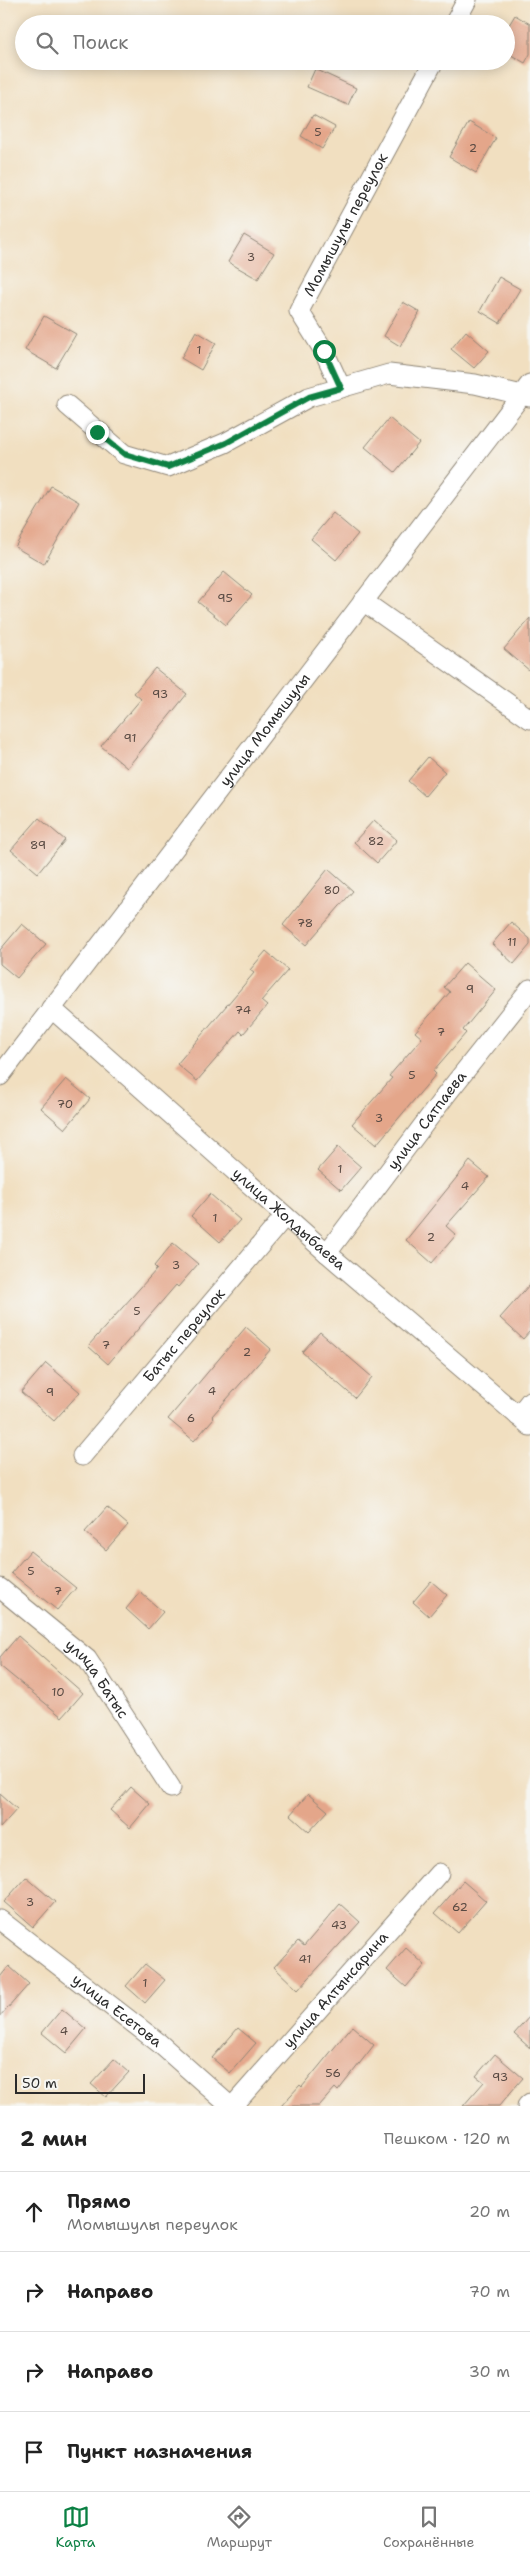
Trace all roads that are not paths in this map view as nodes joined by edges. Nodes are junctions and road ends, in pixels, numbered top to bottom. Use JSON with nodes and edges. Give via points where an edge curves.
{"nodes":[{"id":1,"x":467,"y":0,"type":"edge"},
{"id":2,"x":459,"y":15,"type":"edge"},
{"id":3,"x":429,"y":70,"type":"edge"},
{"id":4,"x":341,"y":388,"type":"junction"},
{"id":5,"x":527,"y":392,"type":"edge"},
{"id":6,"x":67,"y":405,"type":"dead end"},
{"id":7,"x":363,"y":601,"type":"junction"},
{"id":8,"x":530,"y":719,"type":"edge"},
{"id":9,"x":530,"y":989,"type":"edge"},
{"id":10,"x":51,"y":1008,"type":"junction"},
{"id":11,"x":0,"y":1076,"type":"edge"},
{"id":12,"x":285,"y":1216,"type":"junction"},
{"id":13,"x":327,"y":1253,"type":"junction"},
{"id":14,"x":530,"y":1401,"type":"edge"},
{"id":15,"x":524,"y":1421,"type":"edge"},
{"id":16,"x":82,"y":1456,"type":"dead end"},
{"id":17,"x":0,"y":1588,"type":"edge"},
{"id":18,"x":171,"y":1788,"type":"dead end"},
{"id":19,"x":440,"y":1873,"type":"dead end"},
{"id":20,"x":0,"y":1920,"type":"edge"},
{"id":21,"x":530,"y":2103,"type":"edge"},
{"id":22,"x":231,"y":2106,"type":"edge"},
{"id":23,"x":527,"y":2106,"type":"edge"}],
"edges":[{"from":1,"to":2,"type":"street"},
{"from":3,"to":4,"type":"street","name":"Момышулы переулок","via":[[300,311]]},
{"from":4,"to":5,"type":"street","via":[[390,374]]},
{"from":4,"to":6,"type":"street","via":[[309,397],[226,443],[168,467],[124,454]]},
{"from":5,"to":7,"type":"street","name":"улица Момышулы"},
{"from":7,"to":8,"type":"street"},
{"from":7,"to":10,"type":"street","name":"улица Момышулы"},
{"from":9,"to":13,"type":"street","name":"улица Сатпаева"},
{"from":10,"to":11,"type":"street","name":"улица Момышулы"},
{"from":10,"to":12,"type":"street","name":"улица Жолдыбаева"},
{"from":12,"to":13,"type":"street","name":"улица Жолдыбаева"},
{"from":12,"to":16,"type":"street","name":"Батыс переулок"},
{"from":13,"to":15,"type":"street","name":"улица Жолдыбаева"},
{"from":14,"to":15,"type":"street"},
{"from":17,"to":18,"type":"street","name":"улица Батыс","via":[[87,1660]]},
{"from":19,"to":22,"type":"street","name":"улица Алтынсарина"},
{"from":20,"to":22,"type":"street","name":"улица Есетова","via":[[159,2043]]},
{"from":21,"to":23,"type":"street"}]}
